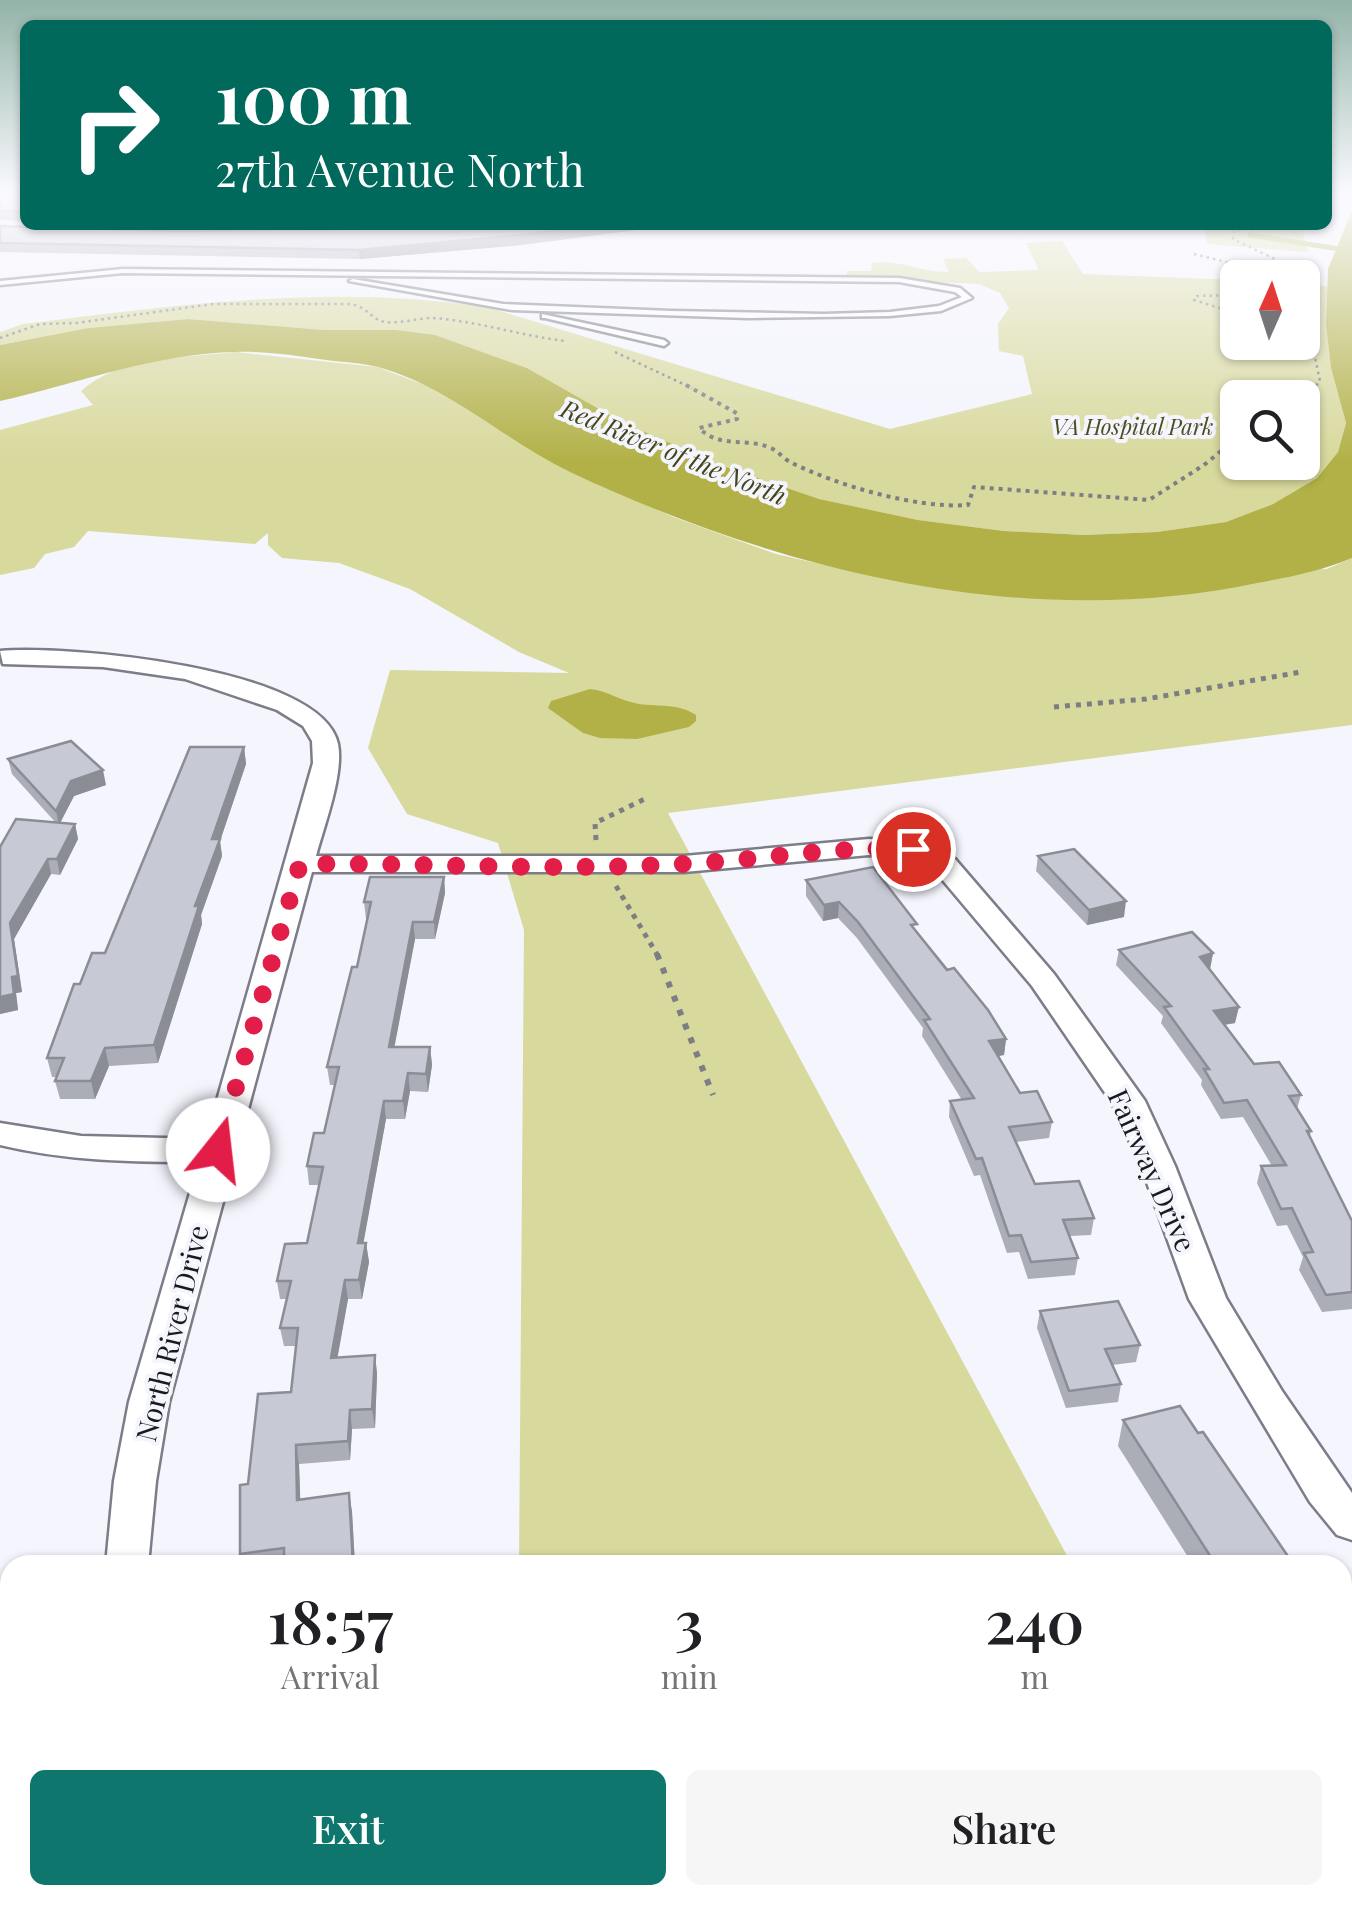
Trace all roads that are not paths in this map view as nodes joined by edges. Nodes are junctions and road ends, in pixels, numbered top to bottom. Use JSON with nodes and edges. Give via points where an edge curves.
{"nodes":[{"id":1,"x":352,"y":283,"type":"edge"},
{"id":2,"x":916,"y":283,"type":"edge"},
{"id":3,"x":504,"y":306,"type":"junction"},
{"id":4,"x":664,"y":344,"type":"dead end"},
{"id":5,"x":3,"y":657,"type":"dead end"},
{"id":6,"x":300,"y":864,"type":"junction"},
{"id":7,"x":0,"y":1134,"type":"edge"},
{"id":8,"x":218,"y":1150,"type":"junction"},
{"id":9,"x":1352,"y":1524,"type":"edge"},
{"id":10,"x":128,"y":1555,"type":"edge"}],
"edges":[{"from":1,"to":3,"type":"lane"},
{"from":2,"to":3,"type":"lane","via":[[968,298],[936,308],[794,318]]},
{"from":3,"to":4,"type":"lane"},
{"from":5,"to":6,"type":"street","name":"North River Drive","via":[[154,664],[286,706],[312,721],[325,741],[326,763]]},
{"from":6,"to":8,"type":"street","name":"North River Drive"},
{"from":6,"to":9,"type":"street","name":"Fairway Drive","via":[[684,864],[869,847],[913,849],[945,866],[1043,980],[1128,1101],[1208,1299],[1324,1490]]},
{"from":7,"to":8,"type":"street","via":[[98,1150]]},
{"from":8,"to":10,"type":"street","name":"North River Drive","via":[[149,1402]]}]}
